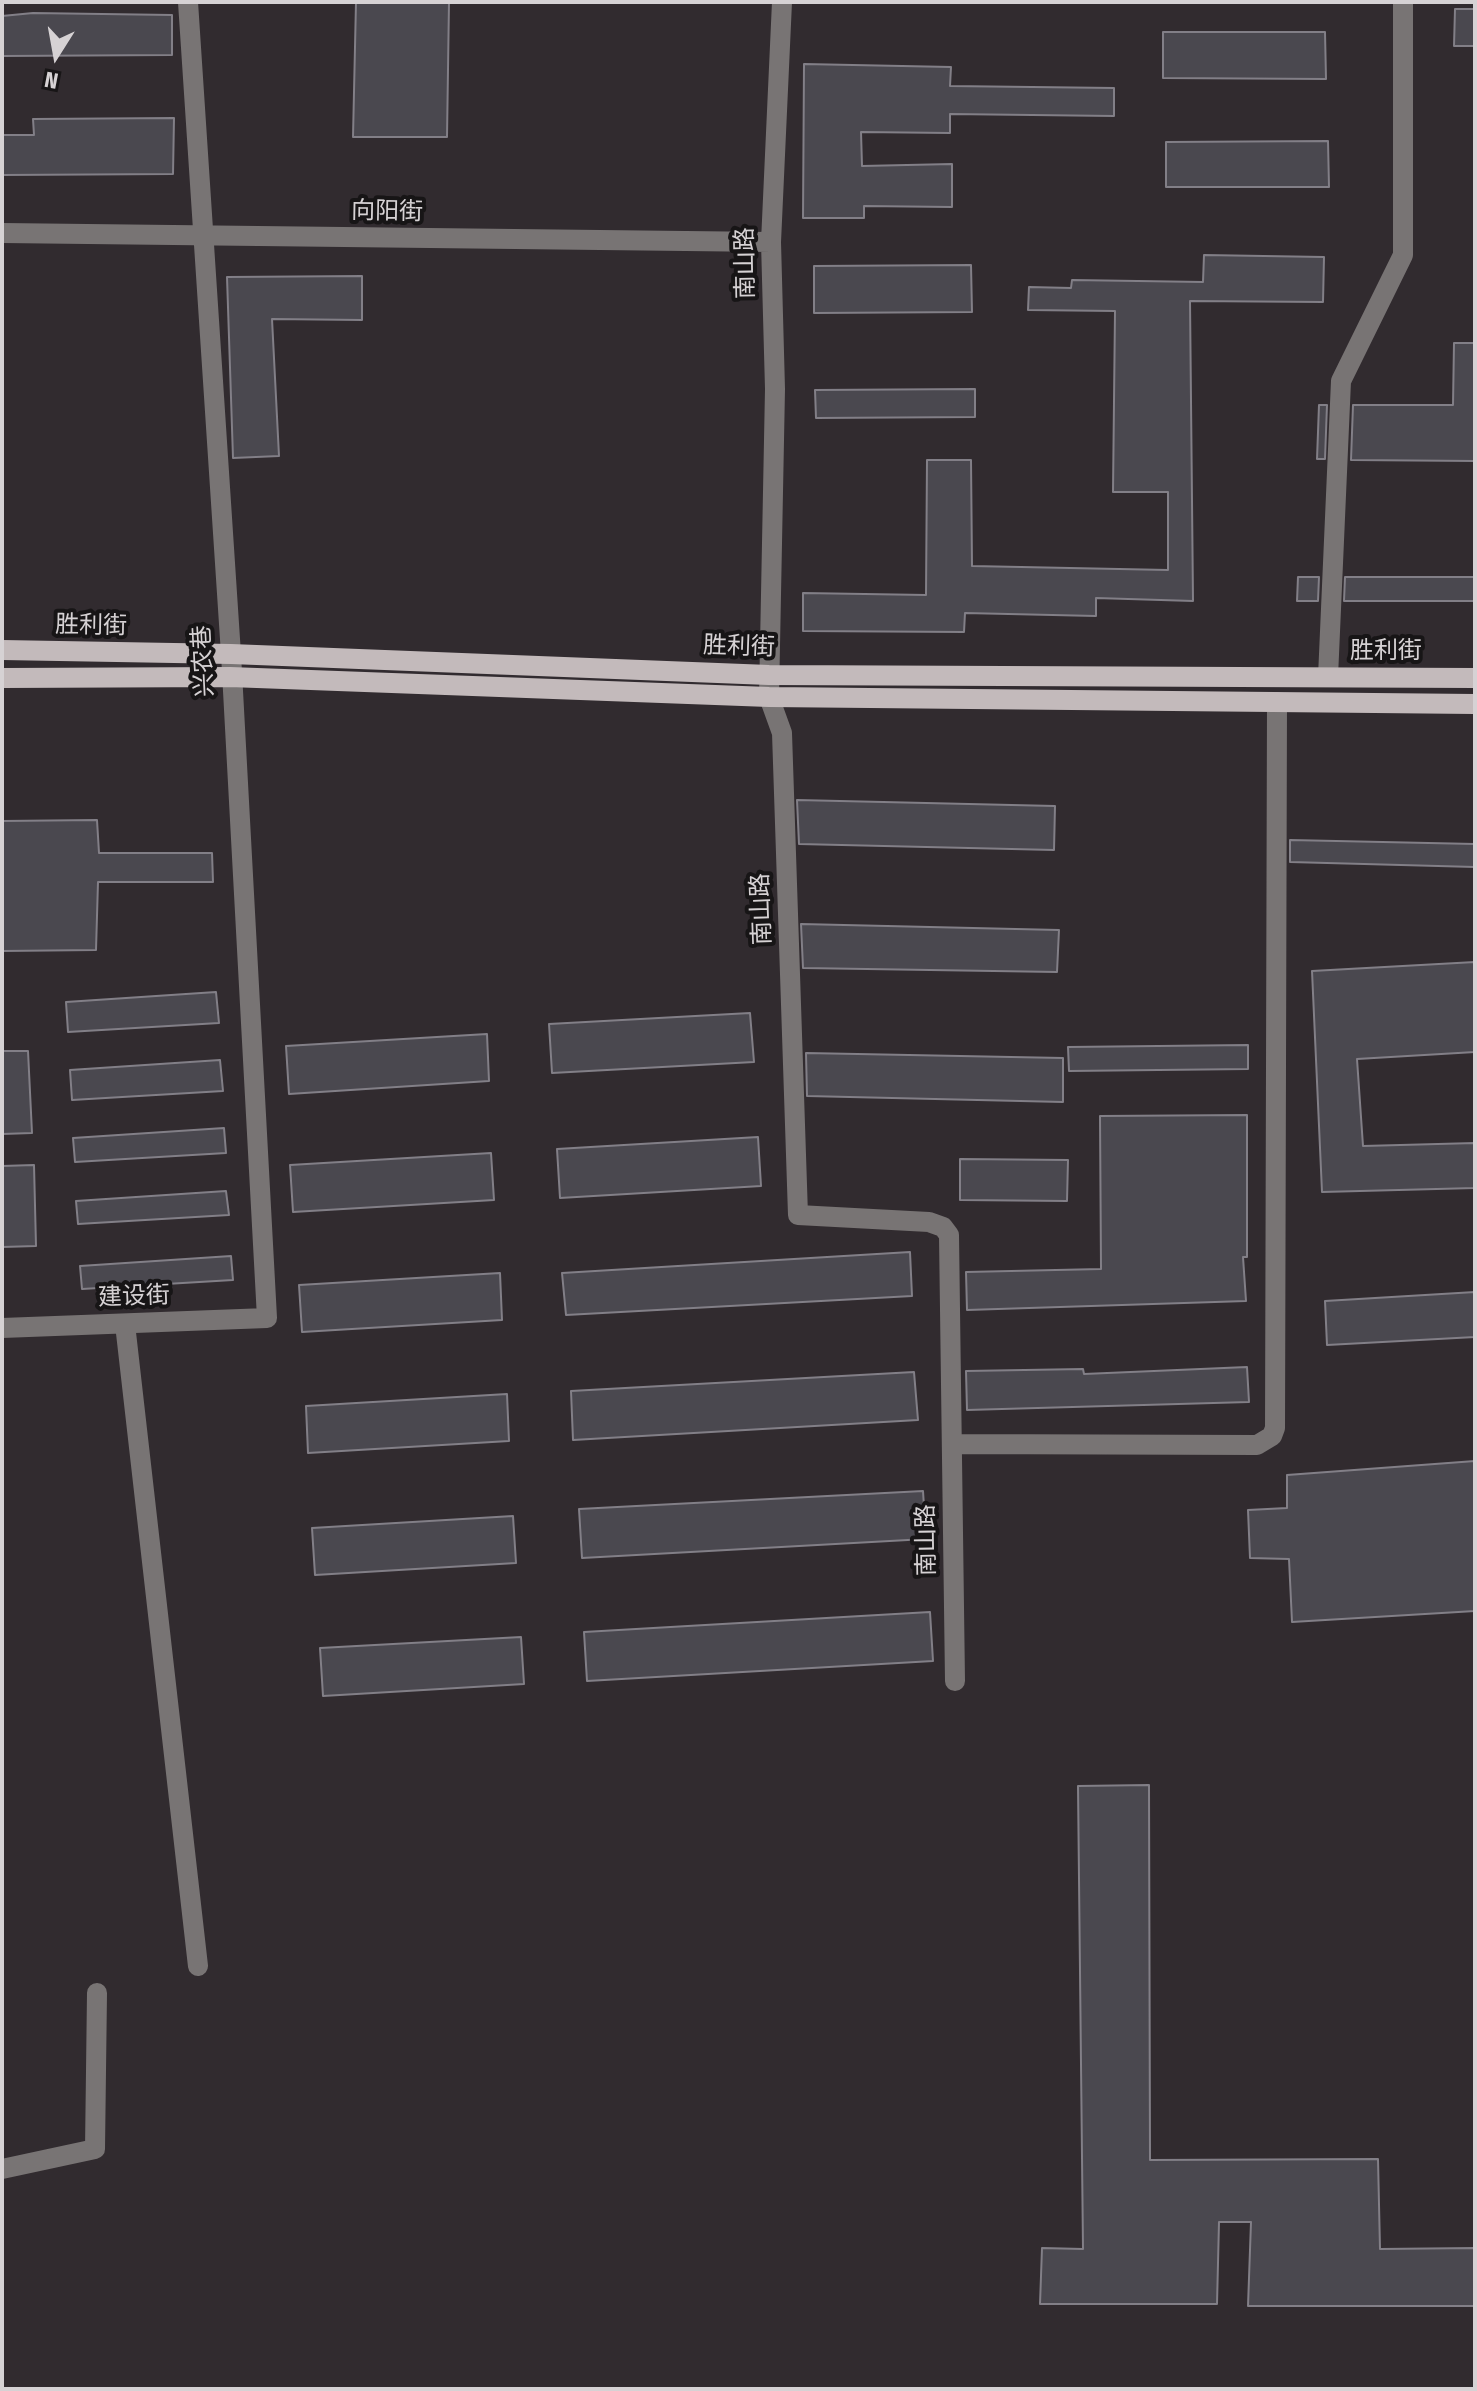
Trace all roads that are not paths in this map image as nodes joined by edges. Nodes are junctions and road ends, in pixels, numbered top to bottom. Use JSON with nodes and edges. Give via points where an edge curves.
{"nodes":[{"id":1,"x":188,"y":2,"type":"edge"},
{"id":2,"x":782,"y":2,"type":"edge"},
{"id":3,"x":1403,"y":2,"type":"edge"},
{"id":4,"x":2,"y":233,"type":"edge"},
{"id":5,"x":202,"y":235,"type":"junction"},
{"id":6,"x":771,"y":242,"type":"junction"},
{"id":7,"x":2,"y":650,"type":"edge"},
{"id":8,"x":231,"y":654,"type":"junction"},
{"id":9,"x":769,"y":675,"type":"junction"},
{"id":10,"x":230,"y":677,"type":"junction"},
{"id":11,"x":1328,"y":677,"type":"junction"},
{"id":12,"x":2,"y":678,"type":"edge"},
{"id":13,"x":1475,"y":678,"type":"edge"},
{"id":14,"x":769,"y":697,"type":"junction"},
{"id":15,"x":1277,"y":702,"type":"junction"},
{"id":16,"x":1475,"y":704,"type":"edge"},
{"id":17,"x":267,"y":1318,"type":"joint"},
{"id":18,"x":125,"y":1324,"type":"junction"},
{"id":19,"x":2,"y":1328,"type":"edge"},
{"id":20,"x":952,"y":1444,"type":"junction"},
{"id":21,"x":955,"y":1681,"type":"dead end"},
{"id":22,"x":198,"y":1966,"type":"dead end"},
{"id":23,"x":97,"y":1993,"type":"dead end"},
{"id":24,"x":2,"y":2169,"type":"edge"}],
"edges":[{"from":1,"to":5,"type":"street","name":"兴农巷"},
{"from":2,"to":6,"type":"street","name":"南山路"},
{"from":3,"to":11,"type":"street","via":[[1403,255],[1341,381]]},
{"from":4,"to":5,"type":"street","name":"向阳街"},
{"from":5,"to":6,"type":"street","name":"向阳街"},
{"from":5,"to":8,"type":"street","name":"兴农巷"},
{"from":6,"to":9,"type":"street","name":"南山路","via":[[775,389]]},
{"from":7,"to":8,"type":"main road","name":"胜利街"},
{"from":8,"to":9,"type":"main road","name":"胜利街"},
{"from":8,"to":10,"type":"street","name":"兴农巷"},
{"from":9,"to":11,"type":"main road","name":"胜利街"},
{"from":9,"to":14,"type":"street","name":"南山路"},
{"from":10,"to":12,"type":"main road","name":"胜利街"},
{"from":10,"to":14,"type":"main road","name":"胜利街"},
{"from":10,"to":17,"type":"street","name":"兴农巷"},
{"from":11,"to":13,"type":"main road","name":"胜利街"},
{"from":14,"to":15,"type":"main road","name":"胜利街"},
{"from":14,"to":20,"type":"street","name":"南山路","via":[[782,733],[798,1215],[929,1222],[949,1235]]},
{"from":15,"to":16,"type":"main road","name":"胜利街"},
{"from":15,"to":20,"type":"street","via":[[1272,1436],[1257,1445]]},
{"from":17,"to":18,"type":"street","name":"建设街"},
{"from":18,"to":19,"type":"street","name":"建设街"},
{"from":18,"to":22,"type":"street"},
{"from":20,"to":21,"type":"street","name":"南山路"},
{"from":23,"to":24,"type":"street","via":[[95,2149]]}]}
